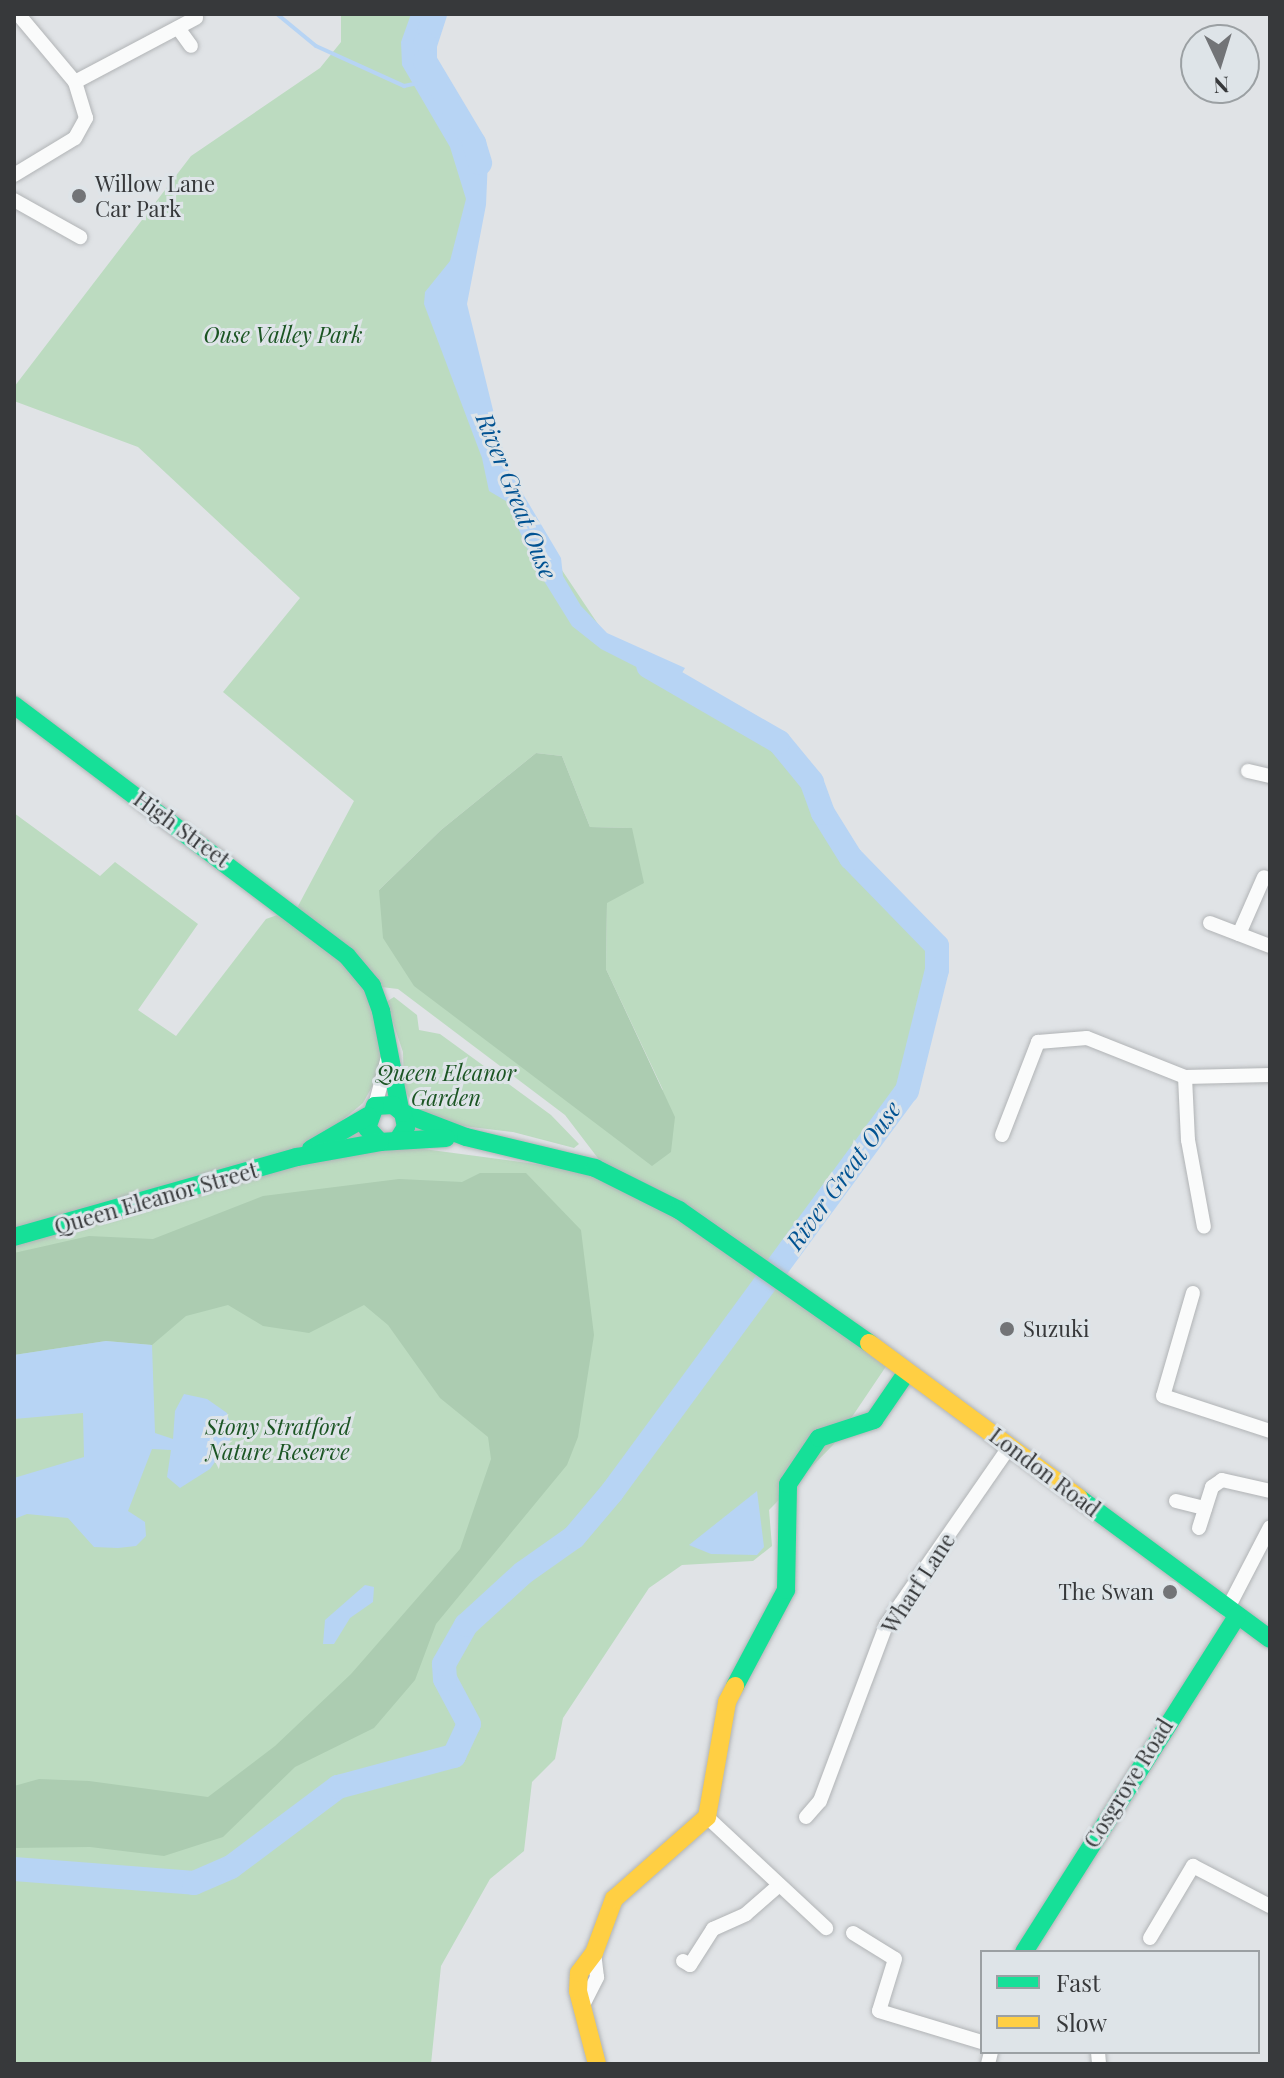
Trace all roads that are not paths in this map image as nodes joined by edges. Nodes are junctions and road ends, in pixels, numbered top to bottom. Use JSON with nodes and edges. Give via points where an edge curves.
{"nodes":[{"id":1,"x":18,"y":14,"type":"edge"},
{"id":2,"x":196,"y":18,"type":"dead end"},
{"id":3,"x":178,"y":28,"type":"junction"},
{"id":4,"x":191,"y":46,"type":"dead end"},
{"id":5,"x":75,"y":82,"type":"junction"},
{"id":6,"x":14,"y":175,"type":"edge"},
{"id":7,"x":14,"y":200,"type":"edge"},
{"id":8,"x":80,"y":237,"type":"dead end"},
{"id":9,"x":14,"y":705,"type":"edge"},
{"id":10,"x":1248,"y":771,"type":"dead end"},
{"id":11,"x":1270,"y":776,"type":"edge"},
{"id":12,"x":1264,"y":877,"type":"dead end"},
{"id":13,"x":1210,"y":923,"type":"dead end"},
{"id":14,"x":1239,"y":934,"type":"junction"},
{"id":15,"x":1270,"y":946,"type":"edge"},
{"id":16,"x":388,"y":1058,"type":"junction"},
{"id":17,"x":1270,"y":1075,"type":"edge"},
{"id":18,"x":1185,"y":1077,"type":"junction"},
{"id":19,"x":371,"y":1111,"type":"junction"},
{"id":20,"x":402,"y":1111,"type":"junction"},
{"id":21,"x":1002,"y":1135,"type":"dead end"},
{"id":22,"x":466,"y":1137,"type":"junction"},
{"id":23,"x":399,"y":1138,"type":"junction"},
{"id":24,"x":380,"y":1142,"type":"junction"},
{"id":25,"x":297,"y":1157,"type":"junction"},
{"id":26,"x":1204,"y":1227,"type":"dead end"},
{"id":27,"x":14,"y":1237,"type":"edge"},
{"id":28,"x":1193,"y":1293,"type":"dead end"},
{"id":29,"x":907,"y":1372,"type":"junction"},
{"id":30,"x":1270,"y":1431,"type":"edge"},
{"id":31,"x":1010,"y":1446,"type":"junction"},
{"id":32,"x":1270,"y":1491,"type":"edge"},
{"id":33,"x":1176,"y":1501,"type":"dead end"},
{"id":34,"x":1205,"y":1508,"type":"junction"},
{"id":35,"x":1270,"y":1527,"type":"edge"},
{"id":36,"x":1199,"y":1528,"type":"dead end"},
{"id":37,"x":1232,"y":1613,"type":"junction"},
{"id":38,"x":1270,"y":1639,"type":"edge"},
{"id":39,"x":707,"y":1817,"type":"junction"},
{"id":40,"x":806,"y":1817,"type":"dead end"},
{"id":41,"x":778,"y":1886,"type":"junction"},
{"id":42,"x":1270,"y":1906,"type":"edge"},
{"id":43,"x":826,"y":1928,"type":"dead end"},
{"id":44,"x":853,"y":1933,"type":"dead end"},
{"id":45,"x":1150,"y":1938,"type":"dead end"},
{"id":46,"x":1025,"y":1950,"type":"edge"},
{"id":47,"x":683,"y":1961,"type":"dead end"},
{"id":48,"x":980,"y":2041,"type":"edge"},
{"id":49,"x":597,"y":2064,"type":"edge"}],
"edges":[{"from":1,"to":5,"type":"street"},
{"from":2,"to":3,"type":"street"},
{"from":3,"to":4,"type":"street"},
{"from":3,"to":5,"type":"street"},
{"from":5,"to":6,"type":"street","via":[[86,118],[75,138]]},
{"from":7,"to":8,"type":"street"},
{"from":9,"to":16,"type":"street","name":"High Street","via":[[347,956],[372,986]]},
{"from":10,"to":11,"type":"street"},
{"from":12,"to":14,"type":"street"},
{"from":13,"to":14,"type":"street"},
{"from":14,"to":15,"type":"street"},
{"from":16,"to":19,"type":"street"},
{"from":16,"to":20,"type":"street","name":"High Street"},
{"from":17,"to":18,"type":"street"},
{"from":18,"to":21,"type":"street","via":[[1087,1038],[1038,1042]]},
{"from":18,"to":26,"type":"street","via":[[1188,1140]]},
{"from":19,"to":20,"type":"street"},
{"from":19,"to":24,"type":"street","via":[[370,1134]]},
{"from":19,"to":25,"type":"street","name":"Queen Eleanor Street"},
{"from":20,"to":22,"type":"street"},
{"from":20,"to":23,"type":"street","via":[[406,1127]]},
{"from":22,"to":23,"type":"street"},
{"from":22,"to":29,"type":"street","name":"London Road","via":[[595,1168],[724,1238]]},
{"from":23,"to":24,"type":"street"},
{"from":24,"to":25,"type":"street","name":"Queen Eleanor Street"},
{"from":25,"to":27,"type":"street","name":"Queen Eleanor Street"},
{"from":28,"to":30,"type":"street","via":[[1163,1396]]},
{"from":29,"to":31,"type":"street","name":"London Road"},
{"from":29,"to":39,"type":"street","via":[[874,1420],[819,1438],[788,1484],[786,1590],[727,1702]]},
{"from":31,"to":37,"type":"street","name":"London Road"},
{"from":31,"to":40,"type":"street","name":"Wharf Lane","via":[[886,1625],[820,1801]]},
{"from":32,"to":34,"type":"street","via":[[1222,1480],[1212,1487]]},
{"from":33,"to":34,"type":"street"},
{"from":34,"to":36,"type":"street"},
{"from":35,"to":37,"type":"street"},
{"from":37,"to":38,"type":"street","name":"London Road"},
{"from":37,"to":46,"type":"street","name":"Cosgrove Road"},
{"from":39,"to":41,"type":"street"},
{"from":39,"to":49,"type":"street","via":[[614,1899],[594,1953],[579,1973]]},
{"from":41,"to":43,"type":"street"},
{"from":41,"to":47,"type":"street","via":[[746,1914],[713,1929],[690,1965]]},
{"from":42,"to":45,"type":"street","via":[[1193,1866]]},
{"from":44,"to":48,"type":"street","via":[[895,1959],[879,2011]]}]}
